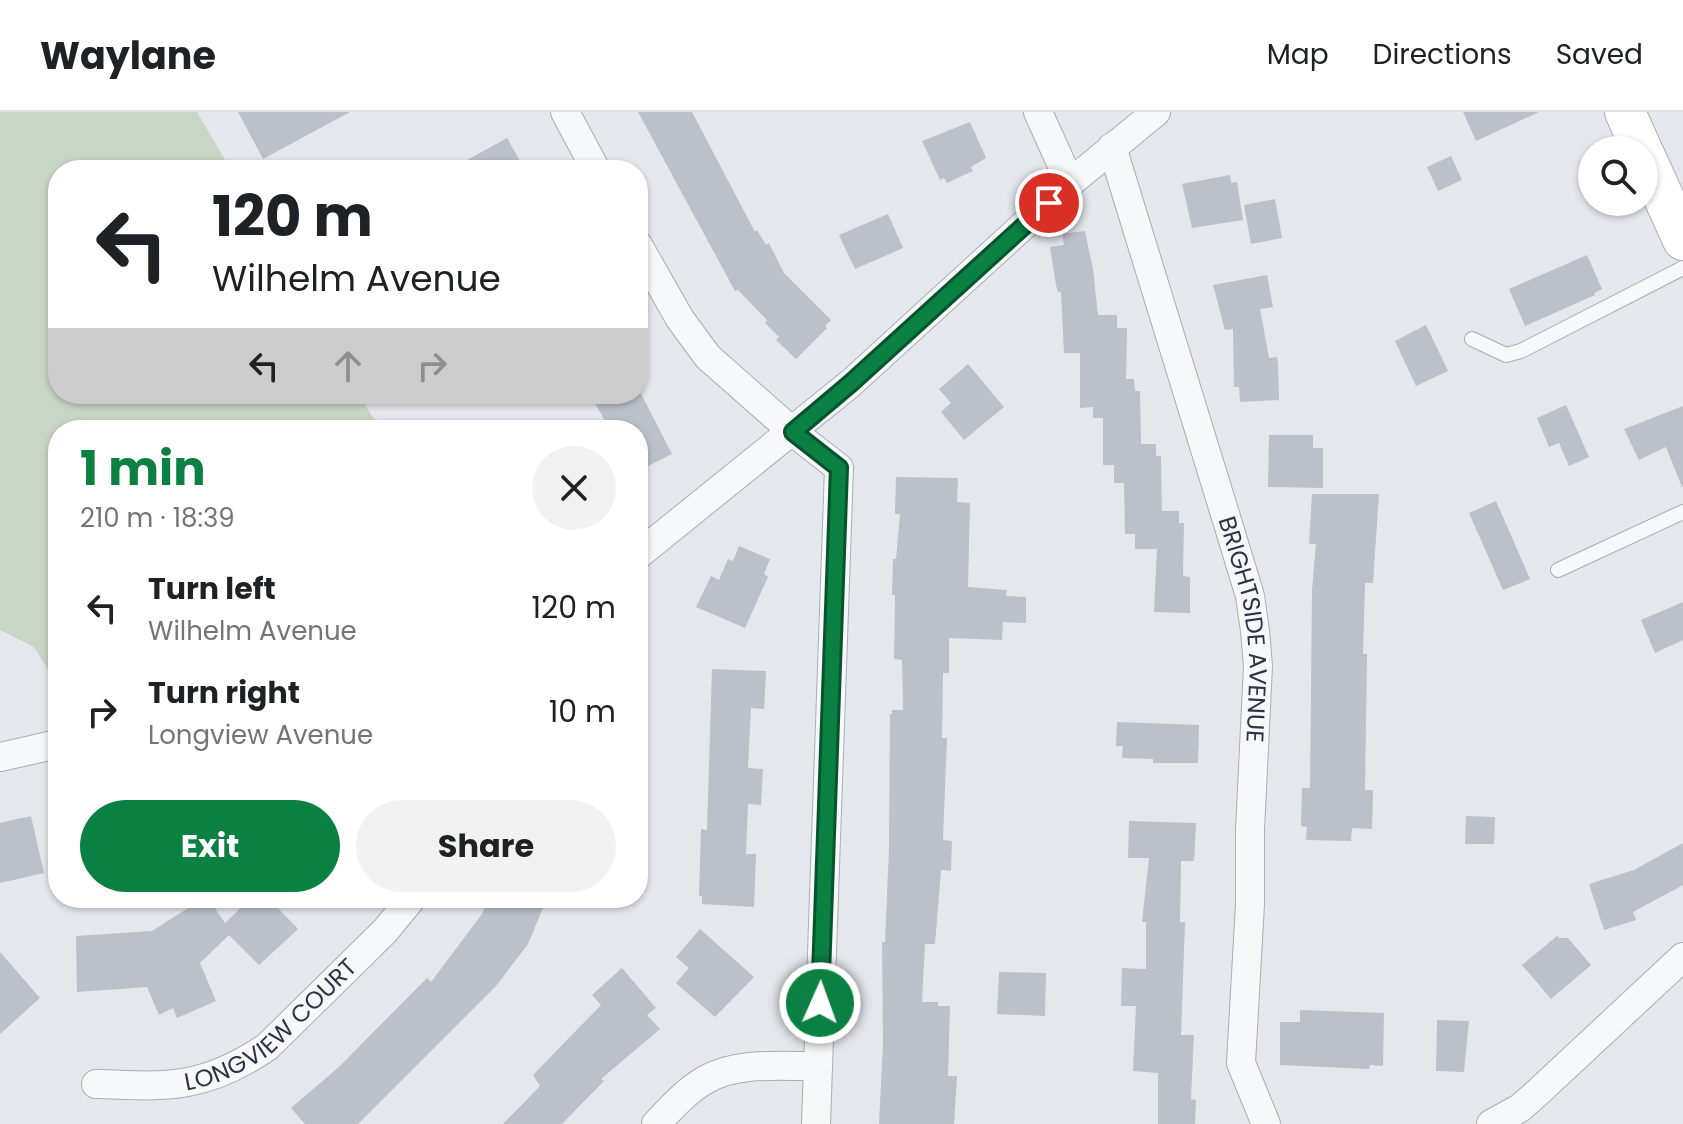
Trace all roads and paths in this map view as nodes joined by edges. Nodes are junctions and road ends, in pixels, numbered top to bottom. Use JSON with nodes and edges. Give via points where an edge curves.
{"nodes":[{"id":1,"x":565,"y":112,"type":"edge"},
{"id":2,"x":1038,"y":112,"type":"edge"},
{"id":3,"x":1156,"y":112,"type":"edge"},
{"id":4,"x":1625,"y":112,"type":"edge"},
{"id":5,"x":1636,"y":136,"type":"edge"},
{"id":6,"x":1112,"y":147,"type":"junction"},
{"id":7,"x":591,"y":160,"type":"edge"},
{"id":8,"x":1070,"y":183,"type":"junction"},
{"id":9,"x":1658,"y":185,"type":"edge"},
{"id":10,"x":1683,"y":240,"type":"edge"},
{"id":11,"x":648,"y":263,"type":"edge"},
{"id":12,"x":1683,"y":268,"type":"edge"},
{"id":13,"x":1472,"y":339,"type":"dead end"},
{"id":14,"x":793,"y":432,"type":"junction"},
{"id":15,"x":1683,"y":512,"type":"edge"},
{"id":16,"x":648,"y":547,"type":"edge"},
{"id":17,"x":1558,"y":570,"type":"dead end"},
{"id":18,"x":48,"y":746,"type":"edge"},
{"id":19,"x":0,"y":757,"type":"edge"},
{"id":20,"x":404,"y":908,"type":"edge"},
{"id":21,"x":1683,"y":957,"type":"edge"},
{"id":22,"x":817,"y":1066,"type":"junction"},
{"id":23,"x":96,"y":1084,"type":"dead end"},
{"id":24,"x":656,"y":1124,"type":"edge"},
{"id":25,"x":816,"y":1124,"type":"edge"},
{"id":26,"x":1266,"y":1124,"type":"edge"},
{"id":27,"x":1491,"y":1124,"type":"edge"}],
"edges":[{"from":1,"to":7,"type":"street"},
{"from":2,"to":8,"type":"street"},
{"from":3,"to":6,"type":"street"},
{"from":4,"to":5,"type":"main road"},
{"from":6,"to":8,"type":"street"},
{"from":6,"to":26,"type":"street","name":"BRIGHTSIDE AVENUE","via":[[1250,596],[1258,666],[1241,1063]]},
{"from":8,"to":14,"type":"street"},
{"from":9,"to":10,"type":"main road"},
{"from":11,"to":14,"type":"street","via":[[708,357]]},
{"from":12,"to":13,"type":"lane","via":[[1521,351],[1506,355]]},
{"from":14,"to":16,"type":"street"},
{"from":14,"to":22,"type":"street","via":[[839,468]]},
{"from":15,"to":17,"type":"lane"},
{"from":18,"to":19,"type":"street"},
{"from":20,"to":23,"type":"street","name":"LONGVIEW COURT","via":[[278,1036],[245,1062],[191,1083]]},
{"from":21,"to":27,"type":"street","via":[[1520,1108]]},
{"from":22,"to":24,"type":"street","via":[[754,1067],[718,1075],[683,1097]]},
{"from":22,"to":25,"type":"street"}]}
